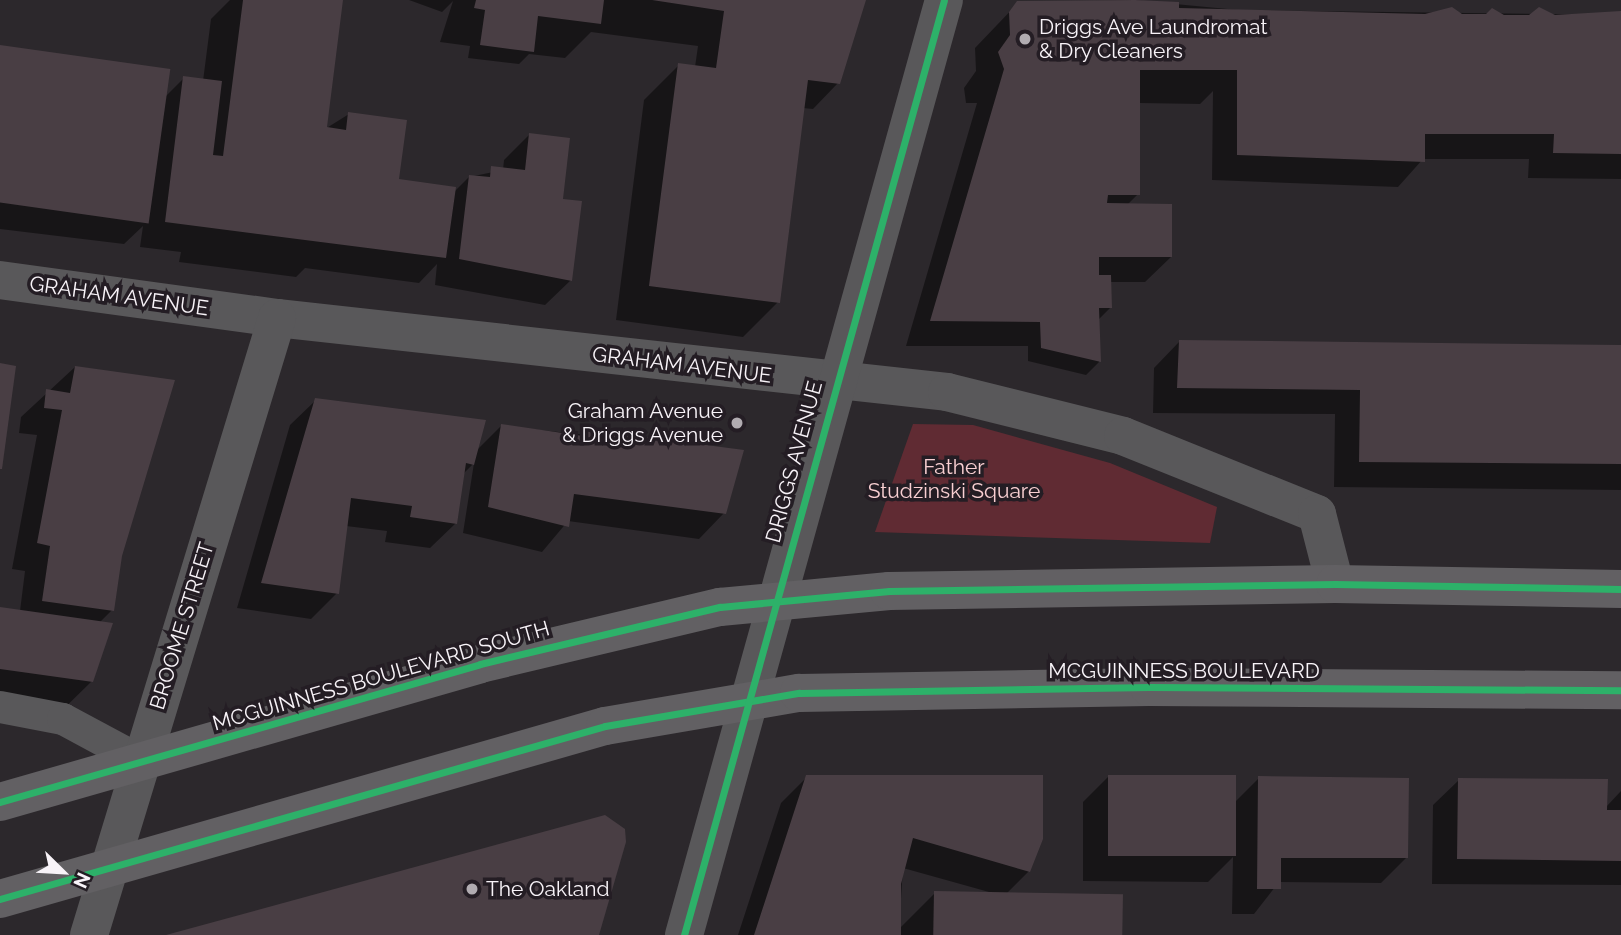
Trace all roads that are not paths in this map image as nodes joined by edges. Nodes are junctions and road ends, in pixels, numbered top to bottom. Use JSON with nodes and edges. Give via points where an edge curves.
{"nodes":[{"id":1,"x":944,"y":0,"type":"edge"},
{"id":2,"x":0,"y":279,"type":"edge"},
{"id":3,"x":276,"y":318,"type":"junction"},
{"id":4,"x":834,"y":382,"type":"junction"},
{"id":5,"x":1335,"y":584,"type":"junction"},
{"id":6,"x":1621,"y":589,"type":"edge"},
{"id":7,"x":775,"y":602,"type":"junction"},
{"id":8,"x":1621,"y":690,"type":"edge"},
{"id":9,"x":747,"y":702,"type":"junction"},
{"id":10,"x":0,"y":707,"type":"edge"},
{"id":11,"x":141,"y":761,"type":"junction"},
{"id":12,"x":0,"y":802,"type":"edge"},
{"id":13,"x":109,"y":868,"type":"junction"},
{"id":14,"x":0,"y":899,"type":"edge"},
{"id":15,"x":89,"y":935,"type":"edge"},
{"id":16,"x":684,"y":935,"type":"edge"}],
"edges":[{"from":1,"to":4,"type":"street","name":"DRIGGS AVENUE"},
{"from":2,"to":3,"type":"street","name":"GRAHAM AVENUE"},
{"from":3,"to":4,"type":"street","name":"GRAHAM AVENUE"},
{"from":3,"to":11,"type":"street","name":"BROOME STREET"},
{"from":4,"to":5,"type":"street","name":"GRAHAM AVENUE","via":[[947,392],[1123,436],[1317,514]]},
{"from":4,"to":7,"type":"street","name":"DRIGGS AVENUE"},
{"from":5,"to":6,"type":"main road"},
{"from":5,"to":7,"type":"main road","via":[[889,591]]},
{"from":7,"to":9,"type":"street","name":"DRIGGS AVENUE"},
{"from":7,"to":11,"type":"main road","name":"MCGUINNESS BOULEVARD SOUTH","via":[[696,611],[480,664]]},
{"from":8,"to":9,"type":"main road","name":"MCGUINNESS BOULEVARD","via":[[1136,687],[799,693]]},
{"from":9,"to":13,"type":"main road","via":[[605,726]]},
{"from":9,"to":16,"type":"street","name":"DRIGGS AVENUE"},
{"from":10,"to":11,"type":"lane","via":[[63,719]]},
{"from":11,"to":12,"type":"main road","name":"MCGUINNESS BOULEVARD SOUTH"},
{"from":11,"to":13,"type":"street","name":"BROOME STREET"},
{"from":13,"to":14,"type":"main road"},
{"from":13,"to":15,"type":"street","name":"BROOME STREET"}]}
